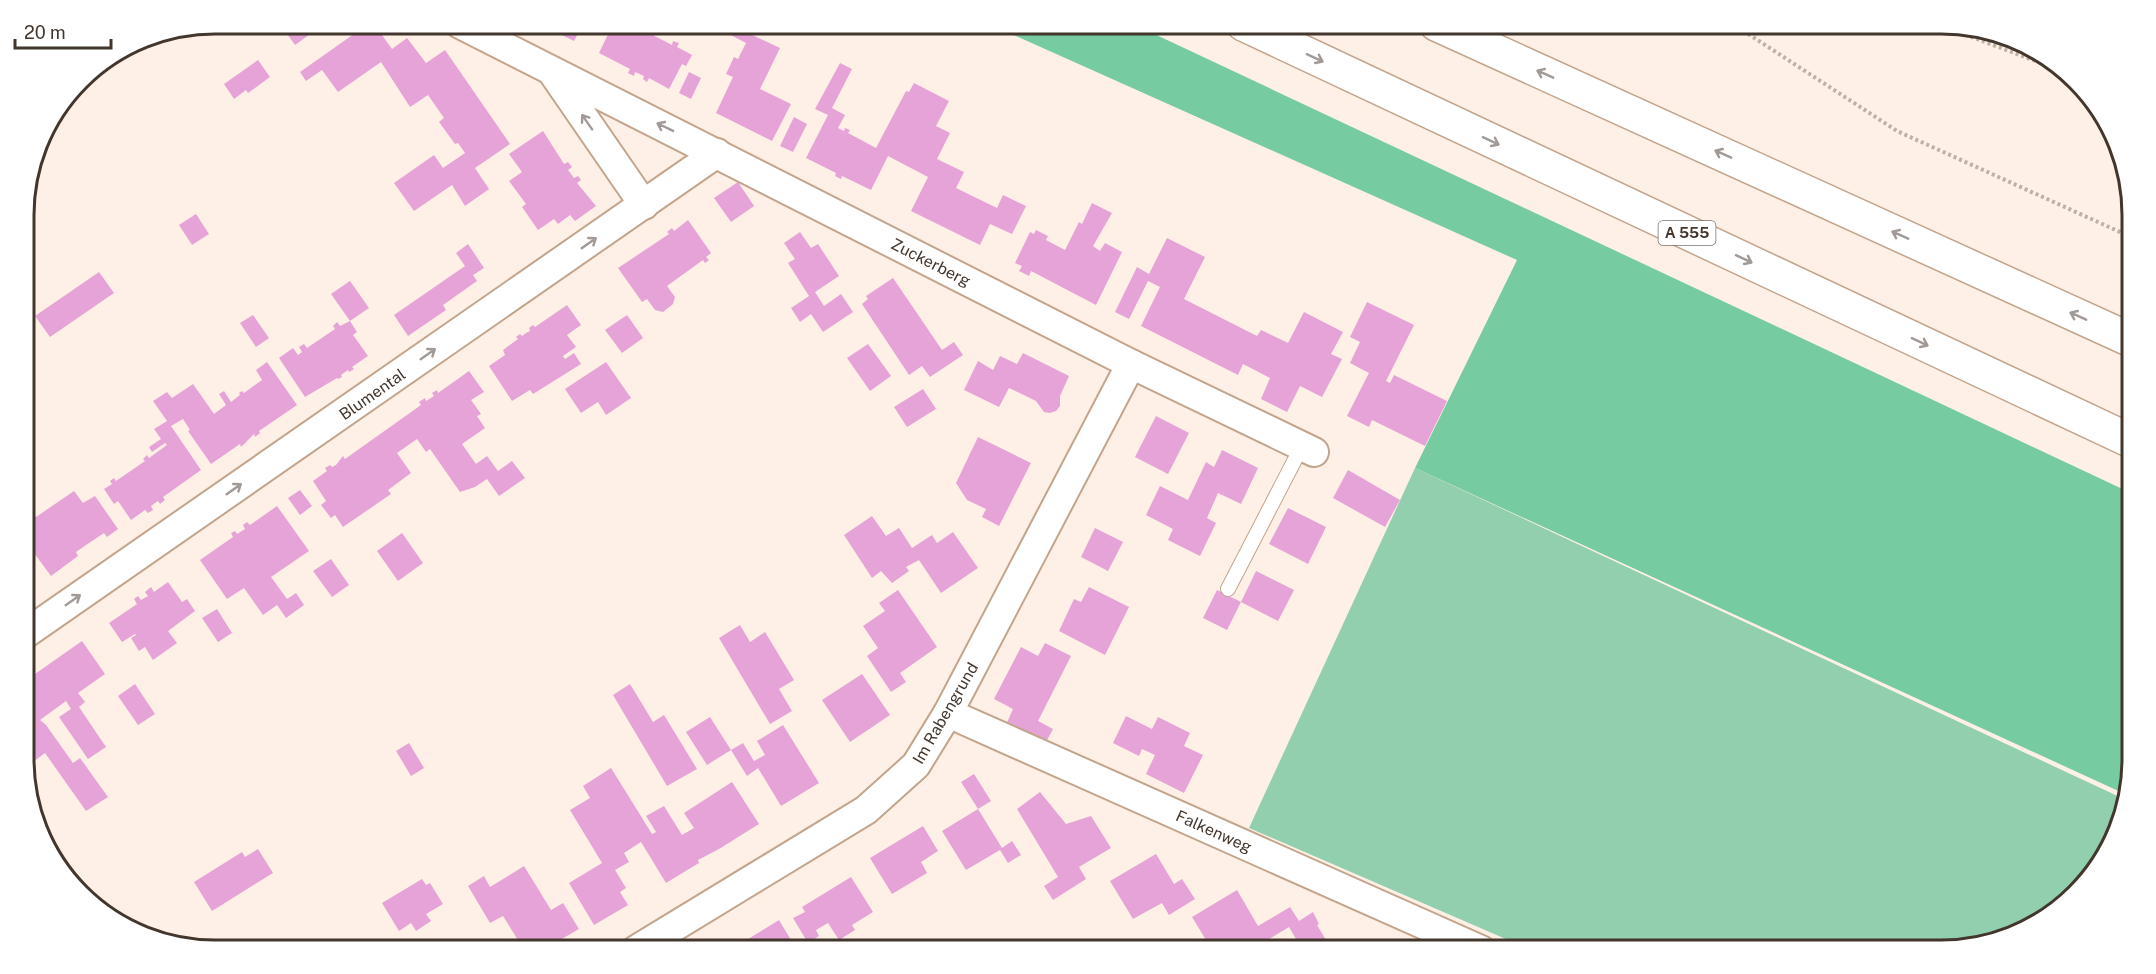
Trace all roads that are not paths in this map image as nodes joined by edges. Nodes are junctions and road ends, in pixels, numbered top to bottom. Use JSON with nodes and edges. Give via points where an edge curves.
{"nodes":[{"id":1,"x":1265,"y":34,"type":"edge"},
{"id":2,"x":1459,"y":34,"type":"edge"},
{"id":3,"x":481,"y":35,"type":"edge"},
{"id":4,"x":550,"y":70,"type":"junction"},
{"id":5,"x":717,"y":153,"type":"junction"},
{"id":6,"x":644,"y":205,"type":"junction"},
{"id":7,"x":2122,"y":336,"type":"edge"},
{"id":8,"x":1131,"y":364,"type":"junction"},
{"id":9,"x":2122,"y":437,"type":"edge"},
{"id":10,"x":1308,"y":449,"type":"joint"},
{"id":11,"x":1228,"y":589,"type":"dead end"},
{"id":12,"x":34,"y":628,"type":"edge"},
{"id":13,"x":948,"y":713,"type":"junction"},
{"id":14,"x":1457,"y":939,"type":"edge"},
{"id":15,"x":653,"y":940,"type":"edge"}],
"edges":[{"from":1,"to":9,"type":"highway","number":"A 555","one_way":true},
{"from":7,"to":2,"type":"highway","one_way":true},
{"from":3,"to":4,"type":"street","name":"Zuckerberg"},
{"from":5,"to":4,"type":"street","name":"Zuckerberg","one_way":true},
{"from":6,"to":4,"type":"street","name":"Zuckerberg","one_way":true},
{"from":5,"to":6,"type":"street","name":"Blumental"},
{"from":5,"to":8,"type":"street","name":"Zuckerberg"},
{"from":12,"to":6,"type":"street","name":"Blumental","one_way":true},
{"from":8,"to":10,"type":"street","name":"Zuckerberg"},
{"from":8,"to":13,"type":"street","name":"Im Rabengrund"},
{"from":10,"to":11,"type":"lane"},
{"from":13,"to":14,"type":"street","name":"Falkenweg"},
{"from":13,"to":15,"type":"street","name":"Im Rabengrund","via":[[916,765],[866,810]]}]}
